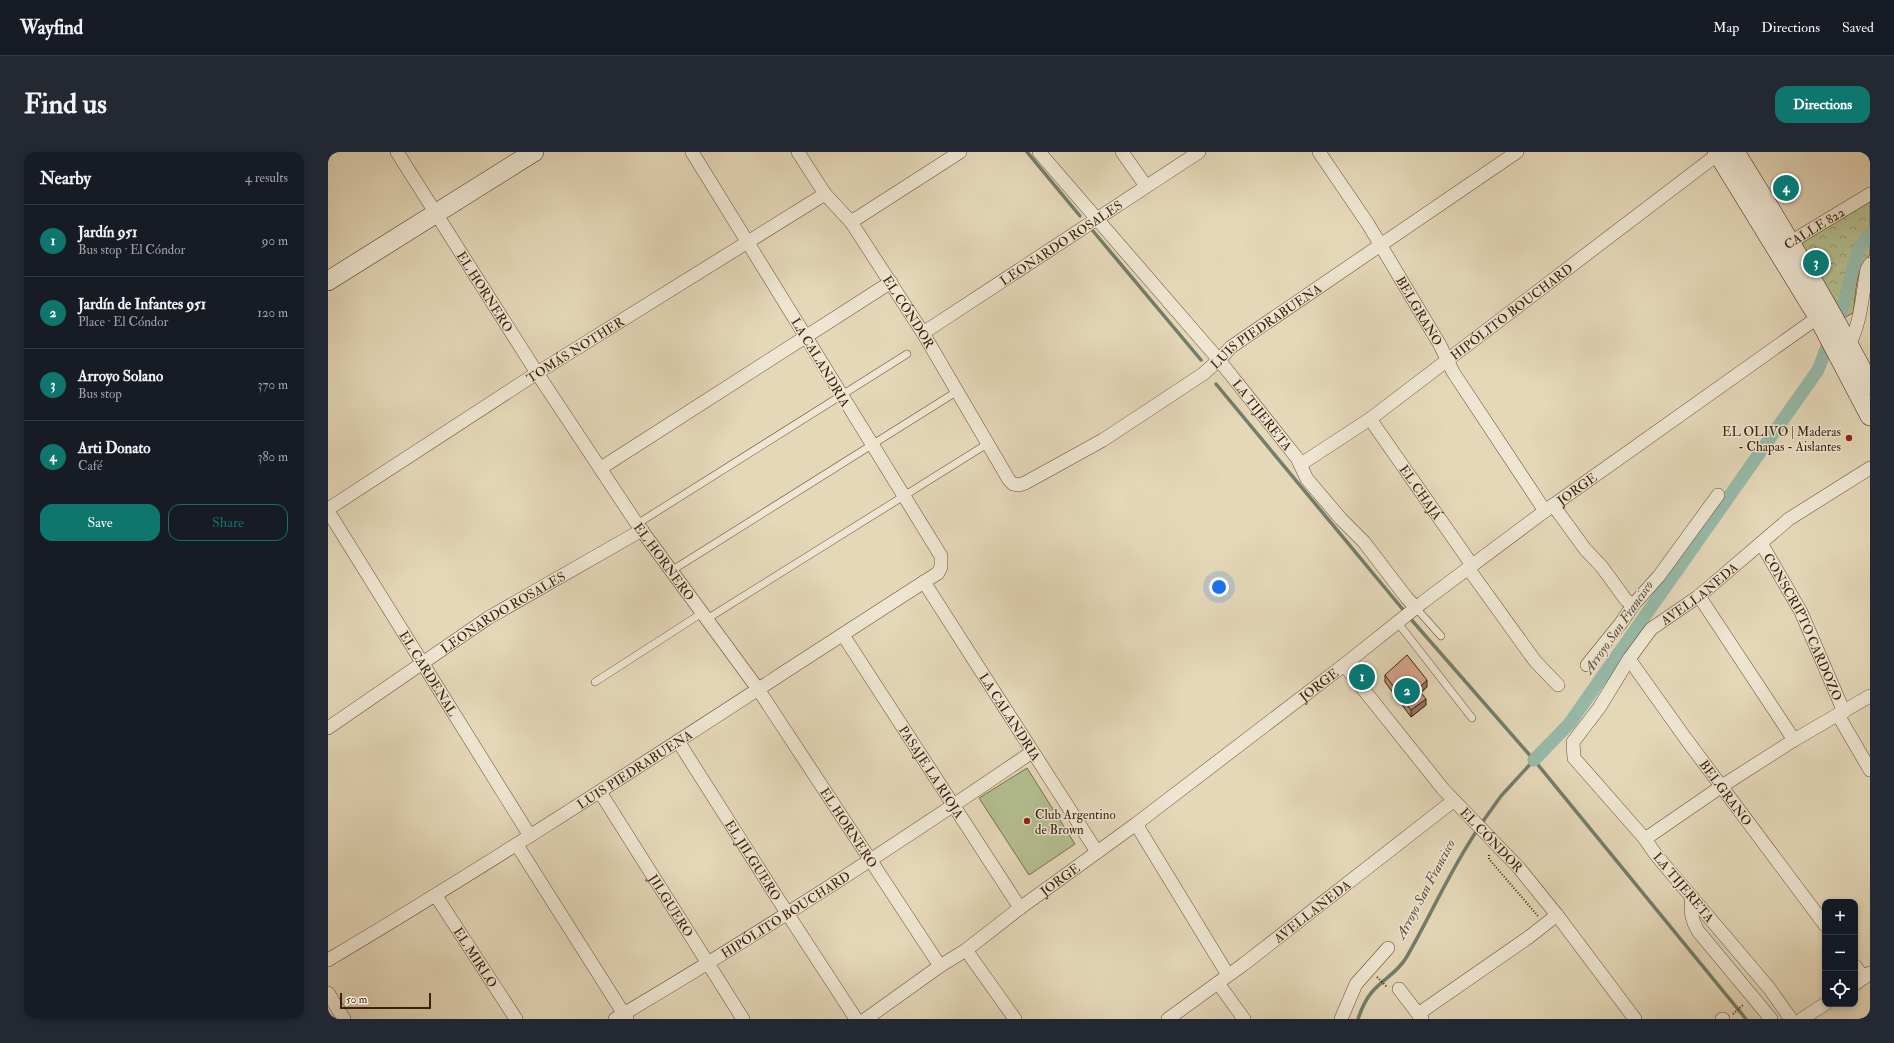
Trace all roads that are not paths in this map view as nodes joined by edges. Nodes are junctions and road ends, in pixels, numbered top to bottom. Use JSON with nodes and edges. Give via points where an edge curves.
{"nodes":[{"id":1,"x":397,"y":152,"type":"edge"},
{"id":2,"x":534,"y":152,"type":"edge"},
{"id":3,"x":692,"y":152,"type":"edge"},
{"id":4,"x":798,"y":152,"type":"edge"},
{"id":5,"x":960,"y":152,"type":"edge"},
{"id":6,"x":1039,"y":152,"type":"edge"},
{"id":7,"x":1122,"y":152,"type":"edge"},
{"id":8,"x":1199,"y":152,"type":"edge"},
{"id":9,"x":1318,"y":152,"type":"edge"},
{"id":10,"x":1517,"y":152,"type":"edge"},
{"id":11,"x":1723,"y":153,"type":"edge"},
{"id":12,"x":1146,"y":186,"type":"junction"},
{"id":13,"x":826,"y":194,"type":"junction"},
{"id":14,"x":1870,"y":194,"type":"edge"},
{"id":15,"x":436,"y":214,"type":"junction"},
{"id":16,"x":1096,"y":218,"type":"junction"},
{"id":17,"x":851,"y":222,"type":"junction"},
{"id":18,"x":748,"y":244,"type":"junction"},
{"id":19,"x":1380,"y":244,"type":"junction"},
{"id":20,"x":1785,"y":246,"type":"junction"},
{"id":21,"x":1870,"y":264,"type":"edge"},
{"id":22,"x":328,"y":282,"type":"edge"},
{"id":23,"x":890,"y":282,"type":"junction"},
{"id":24,"x":1824,"y":313,"type":"junction"},
{"id":25,"x":923,"y":332,"type":"junction"},
{"id":26,"x":806,"y":337,"type":"junction"},
{"id":27,"x":1845,"y":352,"type":"junction"},
{"id":28,"x":907,"y":354,"type":"dead end"},
{"id":29,"x":1447,"y":359,"type":"junction"},
{"id":30,"x":1219,"y":360,"type":"junction"},
{"id":31,"x":537,"y":373,"type":"junction"},
{"id":32,"x":1870,"y":385,"type":"edge"},
{"id":33,"x":956,"y":392,"type":"junction"},
{"id":34,"x":842,"y":396,"type":"junction"},
{"id":35,"x":1870,"y":416,"type":"edge"},
{"id":36,"x":1370,"y":419,"type":"junction"},
{"id":37,"x":987,"y":444,"type":"junction"},
{"id":38,"x":871,"y":446,"type":"junction"},
{"id":39,"x":1301,"y":464,"type":"junction"},
{"id":40,"x":601,"y":468,"type":"junction"},
{"id":41,"x":1870,"y":468,"type":"edge"},
{"id":42,"x":1009,"y":480,"type":"joint"},
{"id":43,"x":1718,"y":495,"type":"dead end"},
{"id":44,"x":902,"y":496,"type":"junction"},
{"id":45,"x":1549,"y":508,"type":"junction"},
{"id":46,"x":328,"y":510,"type":"edge"},
{"id":47,"x":639,"y":527,"type":"junction"},
{"id":48,"x":1761,"y":543,"type":"junction"},
{"id":49,"x":1470,"y":566,"type":"junction"},
{"id":50,"x":671,"y":571,"type":"junction"},
{"id":51,"x":938,"y":573,"type":"joint"},
{"id":52,"x":924,"y":582,"type":"junction"},
{"id":53,"x":1699,"y":596,"type":"junction"},
{"id":54,"x":1633,"y":605,"type":"junction"},
{"id":55,"x":705,"y":616,"type":"junction"},
{"id":56,"x":1407,"y":616,"type":"junction"},
{"id":57,"x":843,"y":635,"type":"junction"},
{"id":58,"x":1441,"y":636,"type":"dead end"},
{"id":59,"x":1629,"y":659,"type":"junction"},
{"id":60,"x":423,"y":662,"type":"junction"},
{"id":61,"x":1587,"y":664,"type":"dead end"},
{"id":62,"x":1344,"y":665,"type":"junction"},
{"id":63,"x":594,"y":682,"type":"dead end"},
{"id":64,"x":1558,"y":685,"type":"dead end"},
{"id":65,"x":758,"y":689,"type":"junction"},
{"id":66,"x":1870,"y":696,"type":"edge"},
{"id":67,"x":1841,"y":714,"type":"junction"},
{"id":68,"x":1472,"y":718,"type":"dead end"},
{"id":69,"x":328,"y":728,"type":"edge"},
{"id":70,"x":1794,"y":740,"type":"junction"},
{"id":71,"x":678,"y":741,"type":"junction"},
{"id":72,"x":1032,"y":752,"type":"junction"},
{"id":73,"x":1574,"y":758,"type":"joint"},
{"id":74,"x":1870,"y":770,"type":"edge"},
{"id":75,"x":1722,"y":786,"type":"junction"},
{"id":76,"x":600,"y":792,"type":"junction"},
{"id":77,"x":1453,"y":800,"type":"junction"},
{"id":78,"x":954,"y":805,"type":"junction"},
{"id":79,"x":1136,"y":824,"type":"junction"},
{"id":80,"x":530,"y":836,"type":"junction"},
{"id":81,"x":1645,"y":839,"type":"junction"},
{"id":82,"x":517,"y":845,"type":"junction"},
{"id":83,"x":1097,"y":852,"type":"junction"},
{"id":84,"x":869,"y":860,"type":"junction"},
{"id":85,"x":436,"y":896,"type":"junction"},
{"id":86,"x":1692,"y":897,"type":"junction"},
{"id":87,"x":1020,"y":908,"type":"junction"},
{"id":88,"x":787,"y":913,"type":"junction"},
{"id":89,"x":1557,"y":915,"type":"junction"},
{"id":90,"x":1822,"y":921,"type":"edge"},
{"id":91,"x":1388,"y":948,"type":"dead end"},
{"id":92,"x":966,"y":950,"type":"junction"},
{"id":93,"x":328,"y":960,"type":"edge"},
{"id":94,"x":707,"y":963,"type":"junction"},
{"id":95,"x":940,"y":966,"type":"junction"},
{"id":96,"x":1223,"y":979,"type":"junction"},
{"id":97,"x":1394,"y":989,"type":"road end"},
{"id":98,"x":328,"y":993,"type":"edge"},
{"id":99,"x":1822,"y":1006,"type":"edge"},
{"id":100,"x":622,"y":1017,"type":"edge"},
{"id":101,"x":1420,"y":1017,"type":"edge"},
{"id":102,"x":344,"y":1019,"type":"edge"},
{"id":103,"x":516,"y":1019,"type":"edge"},
{"id":104,"x":743,"y":1019,"type":"edge"},
{"id":105,"x":856,"y":1019,"type":"edge"},
{"id":106,"x":866,"y":1019,"type":"edge"},
{"id":107,"x":1015,"y":1019,"type":"edge"},
{"id":108,"x":1168,"y":1019,"type":"edge"},
{"id":109,"x":1244,"y":1019,"type":"edge"},
{"id":110,"x":1341,"y":1019,"type":"edge"},
{"id":111,"x":1634,"y":1019,"type":"edge"},
{"id":112,"x":1771,"y":1019,"type":"edge"},
{"id":113,"x":1791,"y":1019,"type":"edge"},
{"id":114,"x":1802,"y":1019,"type":"edge"}],
"edges":[{"from":1,"to":15,"type":"street","name":"EL HORNERO"},
{"from":2,"to":15,"type":"main road"},
{"from":3,"to":18,"type":"street","name":"LA CALANDRIA"},
{"from":4,"to":13,"type":"street","name":"EL CÓNDOR"},
{"from":5,"to":17,"type":"street"},
{"from":6,"to":16,"type":"street","name":"LA TIJERETA"},
{"from":7,"to":12,"type":"street"},
{"from":8,"to":12,"type":"street","name":"LEONARDO ROSALES"},
{"from":9,"to":19,"type":"street","name":"BELGRANO"},
{"from":10,"to":19,"type":"street","name":"LUIS PIEDRABUENA"},
{"from":11,"to":20,"type":"main road"},
{"from":11,"to":29,"type":"street","name":"HIPÓLITO BOUCHARD"},
{"from":12,"to":16,"type":"street","name":"LEONARDO ROSALES"},
{"from":13,"to":17,"type":"street","name":"EL CÓNDOR"},
{"from":13,"to":18,"type":"street","name":"TOMÁS NOTHER"},
{"from":14,"to":20,"type":"street","name":"CALLE 822"},
{"from":15,"to":22,"type":"main road"},
{"from":15,"to":31,"type":"street","name":"EL HORNERO"},
{"from":16,"to":25,"type":"street","name":"LEONARDO ROSALES"},
{"from":16,"to":30,"type":"street","name":"LA TIJERETA"},
{"from":17,"to":23,"type":"street","name":"EL CÓNDOR"},
{"from":18,"to":26,"type":"street","name":"LA CALANDRIA"},
{"from":18,"to":31,"type":"street","name":"TOMÁS NOTHER"},
{"from":19,"to":29,"type":"street","name":"BELGRANO"},
{"from":19,"to":30,"type":"street","name":"LUIS PIEDRABUENA","via":[[1231,348]]},
{"from":20,"to":24,"type":"main road"},
{"from":21,"to":27,"type":"street","via":[[1858,324]]},
{"from":23,"to":25,"type":"street","name":"EL CÓNDOR"},
{"from":23,"to":26,"type":"street"},
{"from":24,"to":27,"type":"main road"},
{"from":24,"to":45,"type":"street","name":"JORGE"},
{"from":25,"to":33,"type":"street","name":"EL CÓNDOR"},
{"from":26,"to":34,"type":"street","name":"LA CALANDRIA"},
{"from":26,"to":40,"type":"street"},
{"from":27,"to":32,"type":"main road"},
{"from":27,"to":35,"type":"main road"},
{"from":28,"to":34,"type":"lane"},
{"from":29,"to":36,"type":"street","name":"HIPÓLITO BOUCHARD"},
{"from":29,"to":45,"type":"street","name":"BELGRANO","via":[[1453,372]]},
{"from":30,"to":39,"type":"street","name":"LA TIJERETA"},
{"from":30,"to":42,"type":"street","name":"LUIS PIEDRABUENA","via":[[1109,436],[1055,468],[1019,485]]},
{"from":31,"to":40,"type":"street","name":"EL HORNERO"},
{"from":31,"to":46,"type":"street","name":"TOMÁS NOTHER"},
{"from":33,"to":37,"type":"street","name":"EL CÓNDOR"},
{"from":33,"to":38,"type":"lane"},
{"from":34,"to":38,"type":"street","name":"LA CALANDRIA"},
{"from":34,"to":47,"type":"lane"},
{"from":36,"to":39,"type":"street","name":"HIPÓLITO BOUCHARD"},
{"from":36,"to":49,"type":"street","name":"EL CHAJÁ"},
{"from":37,"to":42,"type":"street","name":"EL CÓNDOR"},
{"from":37,"to":44,"type":"lane"},
{"from":38,"to":44,"type":"street","name":"LA CALANDRIA"},
{"from":38,"to":50,"type":"lane"},
{"from":39,"to":56,"type":"street","name":"LA TIJERETA","via":[[1307,479],[1364,542],[1406,597]]},
{"from":40,"to":47,"type":"street","name":"EL HORNERO"},
{"from":41,"to":48,"type":"street","name":"AVELLANEDA","via":[[1789,519]]},
{"from":43,"to":54,"type":"street","via":[[1664,570]]},
{"from":44,"to":51,"type":"street","name":"LA CALANDRIA","via":[[941,556]]},
{"from":44,"to":55,"type":"lane"},
{"from":45,"to":49,"type":"street","name":"JORGE"},
{"from":45,"to":54,"type":"street","name":"BELGRANO","via":[[1602,567],[1626,600]]},
{"from":46,"to":60,"type":"street","name":"EL CARDENAL"},
{"from":47,"to":50,"type":"street","name":"EL HORNERO"},
{"from":47,"to":60,"type":"street","name":"LEONARDO ROSALES","via":[[488,618]]},
{"from":48,"to":53,"type":"street","name":"AVELLANEDA"},
{"from":48,"to":67,"type":"street","name":"CONSCRIPTO CARDOZO","via":[[1801,612]]},
{"from":49,"to":56,"type":"street","name":"JORGE"},
{"from":49,"to":64,"type":"street","name":"EL CHAJÁ","via":[[1535,661]]},
{"from":50,"to":55,"type":"street","name":"EL HORNERO"},
{"from":51,"to":52,"type":"street","name":"LUIS PIEDRABUENA"},
{"from":52,"to":57,"type":"street","name":"LUIS PIEDRABUENA"},
{"from":52,"to":72,"type":"street","name":"LA CALANDRIA"},
{"from":53,"to":59,"type":"street","name":"AVELLANEDA","via":[[1652,629]]},
{"from":53,"to":70,"type":"street"},
{"from":54,"to":61,"type":"street"},
{"from":55,"to":63,"type":"lane"},
{"from":55,"to":65,"type":"street","name":"EL HORNERO"},
{"from":56,"to":58,"type":"lane"},
{"from":56,"to":62,"type":"street","name":"JORGE"},
{"from":56,"to":68,"type":"lane"},
{"from":57,"to":65,"type":"street","name":"LUIS PIEDRABUENA"},
{"from":57,"to":78,"type":"street","name":"PASAJE LA RIOJA"},
{"from":59,"to":73,"type":"street","name":"AVELLANEDA","via":[[1599,708],[1573,742]]},
{"from":59,"to":75,"type":"street","name":"BELGRANO"},
{"from":60,"to":69,"type":"street","name":"LEONARDO ROSALES"},
{"from":60,"to":80,"type":"street","name":"EL CARDENAL"},
{"from":62,"to":77,"type":"street","name":"EL CÓNDOR"},
{"from":62,"to":79,"type":"street","name":"JORGE"},
{"from":65,"to":71,"type":"street","name":"LUIS PIEDRABUENA"},
{"from":65,"to":84,"type":"street","name":"EL HORNERO"},
{"from":66,"to":67,"type":"street"},
{"from":67,"to":70,"type":"street"},
{"from":67,"to":74,"type":"street","name":"CONSCRIPTO CARDOZO"},
{"from":70,"to":75,"type":"street"},
{"from":71,"to":76,"type":"street","name":"LUIS PIEDRABUENA"},
{"from":71,"to":88,"type":"street","name":"EL JILGUERO"},
{"from":72,"to":78,"type":"street","name":"HIPÓLITO BOUCHARD"},
{"from":72,"to":83,"type":"street","name":"LA CALANDRIA"},
{"from":73,"to":81,"type":"street","name":"LA TIJERETA"},
{"from":75,"to":81,"type":"street"},
{"from":75,"to":90,"type":"street","name":"BELGRANO"},
{"from":76,"to":80,"type":"street","name":"LUIS PIEDRABUENA"},
{"from":76,"to":94,"type":"street","name":"JILGUERO"},
{"from":77,"to":89,"type":"street","name":"EL CÓNDOR","via":[[1493,848],[1519,868]]},
{"from":77,"to":96,"type":"street","name":"AVELLANEDA"},
{"from":78,"to":84,"type":"street","name":"HIPÓLITO BOUCHARD"},
{"from":78,"to":87,"type":"street","name":"PASAJE LA RIOJA"},
{"from":79,"to":83,"type":"street","name":"JORGE"},
{"from":79,"to":96,"type":"street"},
{"from":80,"to":82,"type":"street","name":"LUIS PIEDRABUENA"},
{"from":81,"to":86,"type":"street","name":"LA TIJERETA"},
{"from":82,"to":85,"type":"street","name":"LUIS PIEDRABUENA"},
{"from":82,"to":100,"type":"street"},
{"from":83,"to":87,"type":"street","name":"JORGE"},
{"from":84,"to":88,"type":"street","name":"HIPÓLITO BOUCHARD"},
{"from":84,"to":95,"type":"street","name":"EL HORNERO"},
{"from":85,"to":93,"type":"street","name":"LUIS PIEDRABUENA"},
{"from":85,"to":103,"type":"street","name":"EL MIRLO"},
{"from":86,"to":112,"type":"street","via":[[1692,921],[1698,931]]},
{"from":86,"to":113,"type":"street","name":"LA TIJERETA","via":[[1769,988]]},
{"from":87,"to":92,"type":"street","name":"JORGE"},
{"from":88,"to":94,"type":"street","name":"HIPÓLITO BOUCHARD"},
{"from":88,"to":105,"type":"street","name":"EL JILGUERO"},
{"from":89,"to":101,"type":"street"},
{"from":89,"to":111,"type":"street","name":"EL CÓNDOR"},
{"from":91,"to":110,"type":"street","via":[[1356,984]]},
{"from":92,"to":95,"type":"street","name":"JORGE"},
{"from":92,"to":107,"type":"street"},
{"from":94,"to":100,"type":"street","name":"HIPÓLITO BOUCHARD"},
{"from":94,"to":104,"type":"street","name":"JILGUERO"},
{"from":95,"to":106,"type":"street","name":"JORGE"},
{"from":96,"to":108,"type":"street","name":"AVELLANEDA"},
{"from":96,"to":109,"type":"street"},
{"from":97,"to":101,"type":"street"},
{"from":98,"to":102,"type":"street"},
{"from":99,"to":114,"type":"street"}]}
